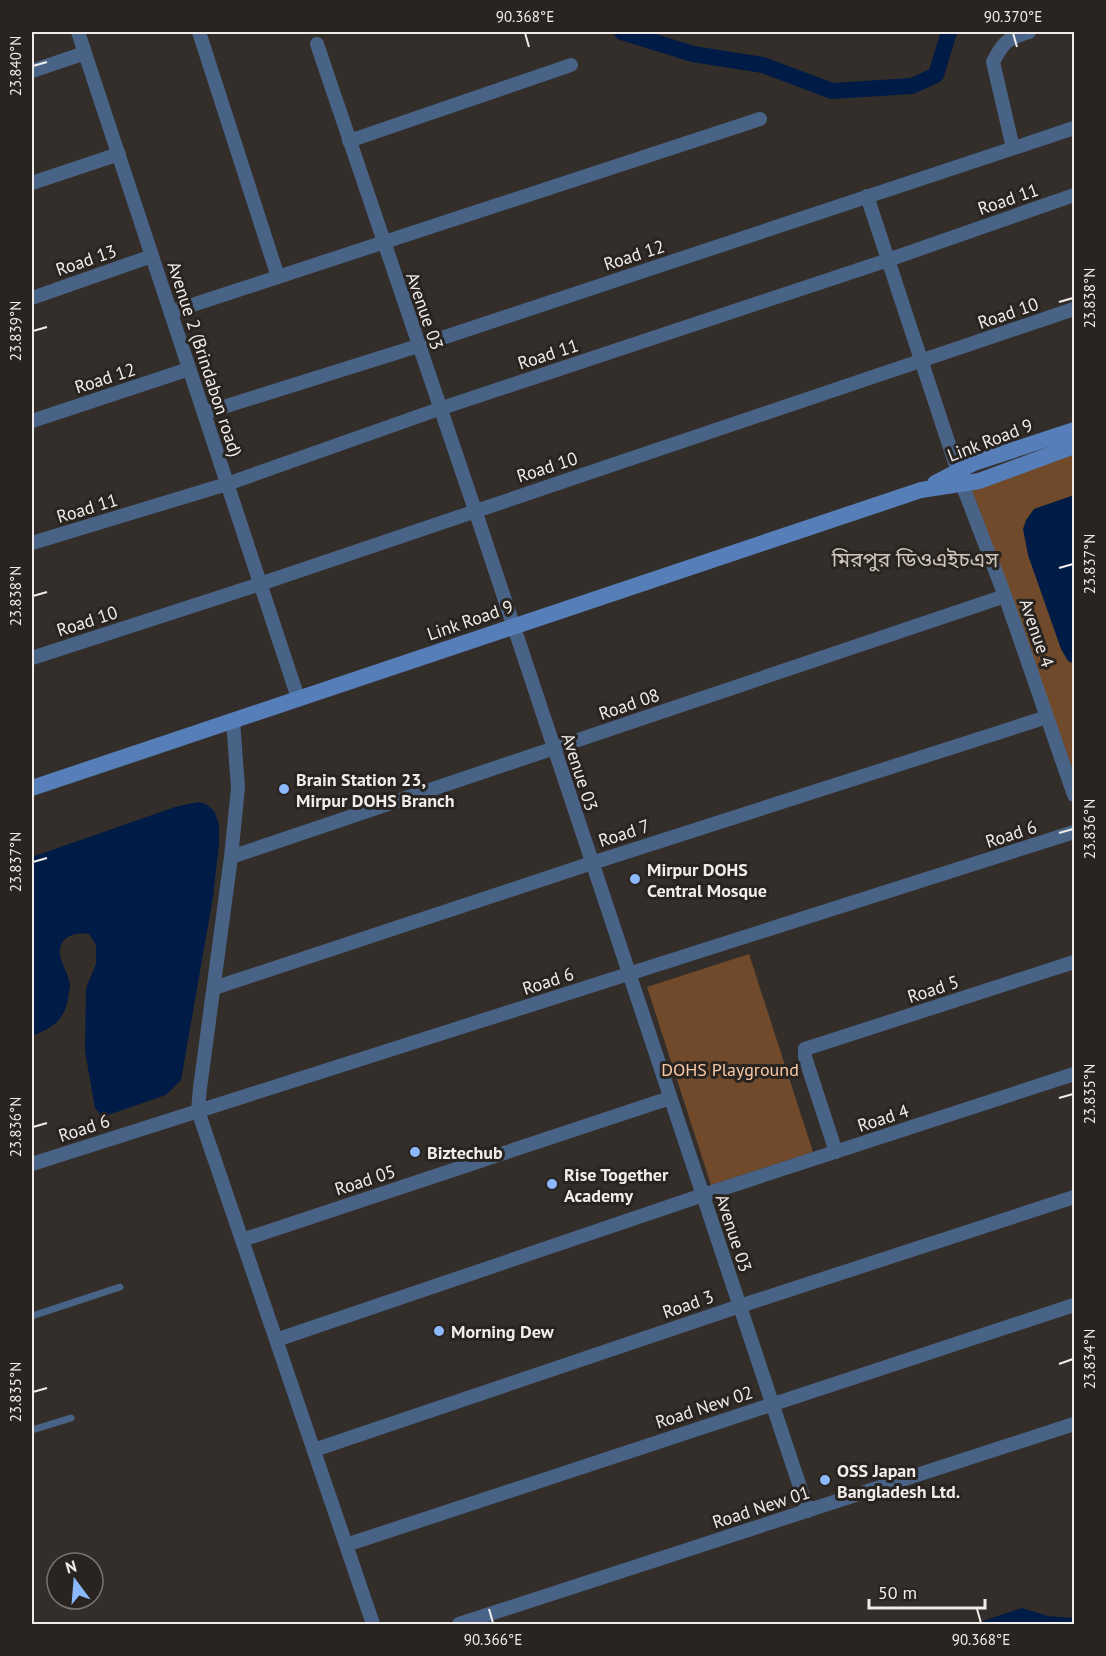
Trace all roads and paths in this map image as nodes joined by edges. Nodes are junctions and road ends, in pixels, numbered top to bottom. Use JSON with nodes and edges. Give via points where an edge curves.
{"nodes":[{"id":1,"x":78,"y":32,"type":"edge"},
{"id":2,"x":199,"y":32,"type":"edge"},
{"id":3,"x":1029,"y":32,"type":"edge"},
{"id":4,"x":317,"y":44,"type":"dead end"},
{"id":5,"x":85,"y":53,"type":"junction"},
{"id":6,"x":571,"y":65,"type":"dead end"},
{"id":7,"x":32,"y":71,"type":"edge"},
{"id":8,"x":760,"y":119,"type":"dead end"},
{"id":9,"x":1074,"y":128,"type":"edge"},
{"id":10,"x":350,"y":141,"type":"junction"},
{"id":11,"x":1013,"y":148,"type":"junction"},
{"id":12,"x":118,"y":154,"type":"junction"},
{"id":13,"x":32,"y":183,"type":"edge"},
{"id":14,"x":1074,"y":195,"type":"edge"},
{"id":15,"x":867,"y":196,"type":"junction"},
{"id":16,"x":383,"y":242,"type":"junction"},
{"id":17,"x":152,"y":256,"type":"junction"},
{"id":18,"x":888,"y":260,"type":"junction"},
{"id":19,"x":278,"y":277,"type":"junction"},
{"id":20,"x":32,"y":298,"type":"edge"},
{"id":21,"x":1074,"y":309,"type":"edge"},
{"id":22,"x":171,"y":312,"type":"junction"},
{"id":23,"x":418,"y":346,"type":"junction"},
{"id":24,"x":921,"y":362,"type":"junction"},
{"id":25,"x":189,"y":369,"type":"junction"},
{"id":26,"x":440,"y":409,"type":"junction"},
{"id":27,"x":204,"y":413,"type":"junction"},
{"id":28,"x":32,"y":421,"type":"edge"},
{"id":29,"x":1074,"y":430,"type":"edge"},
{"id":30,"x":1074,"y":446,"type":"edge"},
{"id":31,"x":959,"y":477,"type":"junction"},
{"id":32,"x":228,"y":484,"type":"junction"},
{"id":33,"x":475,"y":510,"type":"junction"},
{"id":34,"x":32,"y":543,"type":"edge"},
{"id":35,"x":260,"y":584,"type":"junction"},
{"id":36,"x":1005,"y":596,"type":"junction"},
{"id":37,"x":513,"y":627,"type":"junction"},
{"id":38,"x":32,"y":658,"type":"edge"},
{"id":39,"x":298,"y":698,"type":"junction"},
{"id":40,"x":1047,"y":717,"type":"junction"},
{"id":41,"x":233,"y":720,"type":"junction"},
{"id":42,"x":554,"y":748,"type":"junction"},
{"id":43,"x":32,"y":788,"type":"edge"},
{"id":44,"x":1074,"y":795,"type":"edge"},
{"id":45,"x":1074,"y":832,"type":"edge"},
{"id":46,"x":231,"y":857,"type":"junction"},
{"id":47,"x":592,"y":863,"type":"junction"},
{"id":48,"x":1074,"y":962,"type":"edge"},
{"id":49,"x":629,"y":974,"type":"junction"},
{"id":50,"x":214,"y":988,"type":"junction"},
{"id":51,"x":1074,"y":1074,"type":"edge"},
{"id":52,"x":670,"y":1098,"type":"junction"},
{"id":53,"x":198,"y":1111,"type":"junction"},
{"id":54,"x":836,"y":1152,"type":"junction"},
{"id":55,"x":32,"y":1164,"type":"edge"},
{"id":56,"x":703,"y":1195,"type":"junction"},
{"id":57,"x":1074,"y":1197,"type":"edge"},
{"id":58,"x":242,"y":1240,"type":"junction"},
{"id":59,"x":120,"y":1287,"type":"dead end"},
{"id":60,"x":1074,"y":1305,"type":"edge"},
{"id":61,"x":740,"y":1306,"type":"junction"},
{"id":62,"x":32,"y":1316,"type":"edge"},
{"id":63,"x":276,"y":1340,"type":"junction"},
{"id":64,"x":772,"y":1404,"type":"junction"},
{"id":65,"x":71,"y":1418,"type":"dead end"},
{"id":66,"x":1074,"y":1424,"type":"edge"},
{"id":67,"x":32,"y":1430,"type":"edge"},
{"id":68,"x":314,"y":1450,"type":"junction"},
{"id":69,"x":808,"y":1511,"type":"junction"},
{"id":70,"x":346,"y":1545,"type":"junction"},
{"id":71,"x":373,"y":1624,"type":"edge"},
{"id":72,"x":459,"y":1624,"type":"edge"}],
"edges":[{"from":1,"to":5,"type":"street","name":"Avenue 2 (Brindabon road)"},
{"from":2,"to":19,"type":"street"},
{"from":3,"to":11,"type":"street","via":[[1011,37],[1000,47],[993,62]]},
{"from":4,"to":10,"type":"street","name":"Avenue 03"},
{"from":5,"to":7,"type":"street"},
{"from":5,"to":12,"type":"street","name":"Avenue 2 (Brindabon road)"},
{"from":6,"to":10,"type":"street"},
{"from":8,"to":16,"type":"street"},
{"from":9,"to":11,"type":"street","name":"Road 12"},
{"from":10,"to":16,"type":"street","name":"Avenue 03"},
{"from":11,"to":15,"type":"street","name":"Road 12"},
{"from":12,"to":13,"type":"street"},
{"from":12,"to":17,"type":"street","name":"Avenue 2 (Brindabon road)"},
{"from":14,"to":18,"type":"street","name":"Road 11"},
{"from":15,"to":18,"type":"street","name":"Avenue 4"},
{"from":15,"to":23,"type":"street","name":"Road 12"},
{"from":16,"to":19,"type":"street"},
{"from":16,"to":23,"type":"street","name":"Avenue 03"},
{"from":17,"to":20,"type":"street","name":"Road 13"},
{"from":17,"to":22,"type":"street","name":"Avenue 2 (Brindabon road)"},
{"from":18,"to":24,"type":"street","name":"Avenue 4"},
{"from":18,"to":26,"type":"street","name":"Road 11"},
{"from":19,"to":22,"type":"street"},
{"from":21,"to":24,"type":"street","name":"Road 10"},
{"from":22,"to":25,"type":"street","name":"Avenue 2 (Brindabon road)"},
{"from":23,"to":26,"type":"street","name":"Avenue 03"},
{"from":23,"to":27,"type":"street","name":"Road 12"},
{"from":24,"to":31,"type":"street","name":"Avenue 4"},
{"from":24,"to":33,"type":"street","name":"Road 10"},
{"from":25,"to":27,"type":"street","name":"Avenue 2 (Brindabon road)"},
{"from":25,"to":28,"type":"street","name":"Road 12"},
{"from":26,"to":32,"type":"street","name":"Road 11"},
{"from":26,"to":33,"type":"street","name":"Avenue 03"},
{"from":27,"to":32,"type":"street","name":"Avenue 2 (Brindabon road)"},
{"from":29,"to":31,"type":"main road","name":"Link Road 9","via":[[974,463]]},
{"from":30,"to":31,"type":"main road","name":"Link Road 9","via":[[979,481]]},
{"from":31,"to":36,"type":"street","name":"Avenue 4"},
{"from":31,"to":37,"type":"main road","name":"Link Road 9"},
{"from":32,"to":34,"type":"street","name":"Road 11"},
{"from":32,"to":35,"type":"street","name":"Avenue 2 (Brindabon road)"},
{"from":33,"to":35,"type":"street","name":"Road 10"},
{"from":33,"to":37,"type":"street","name":"Avenue 03"},
{"from":35,"to":38,"type":"street","name":"Road 10"},
{"from":35,"to":39,"type":"street","name":"Avenue 2 (Brindabon road)"},
{"from":36,"to":40,"type":"street","name":"Avenue 4"},
{"from":36,"to":42,"type":"street","name":"Road 08"},
{"from":37,"to":39,"type":"main road","name":"Link Road 9"},
{"from":37,"to":42,"type":"street","name":"Avenue 03"},
{"from":39,"to":41,"type":"main road","name":"Link Road 9"},
{"from":40,"to":44,"type":"street","name":"Avenue 4"},
{"from":40,"to":47,"type":"street","name":"Road 7"},
{"from":41,"to":43,"type":"main road","name":"Link Road 9"},
{"from":41,"to":46,"type":"street","via":[[238,788]]},
{"from":42,"to":46,"type":"street","name":"Road 08"},
{"from":42,"to":47,"type":"street","name":"Avenue 03"},
{"from":45,"to":49,"type":"street","name":"Road 6"},
{"from":46,"to":50,"type":"street"},
{"from":47,"to":49,"type":"street","name":"Avenue 03"},
{"from":47,"to":50,"type":"street","name":"Road 7"},
{"from":48,"to":54,"type":"street","name":"Road 5","via":[[805,1049]]},
{"from":49,"to":52,"type":"street","name":"Avenue 03"},
{"from":49,"to":53,"type":"street","name":"Road 6"},
{"from":50,"to":53,"type":"street"},
{"from":51,"to":54,"type":"street","name":"Road 4"},
{"from":52,"to":56,"type":"street","name":"Avenue 03"},
{"from":52,"to":58,"type":"street","name":"Road 05"},
{"from":53,"to":55,"type":"street","name":"Road 6"},
{"from":53,"to":58,"type":"street"},
{"from":54,"to":56,"type":"street","name":"Road 4"},
{"from":56,"to":61,"type":"street","name":"Avenue 03"},
{"from":56,"to":63,"type":"street","name":"Road 4"},
{"from":57,"to":61,"type":"street","name":"Road 3"},
{"from":58,"to":63,"type":"street"},
{"from":59,"to":62,"type":"lane"},
{"from":60,"to":64,"type":"street","name":"Road New 02"},
{"from":61,"to":64,"type":"street","name":"Avenue 03"},
{"from":61,"to":68,"type":"street","name":"Road 3"},
{"from":63,"to":68,"type":"street"},
{"from":64,"to":69,"type":"street","name":"Avenue 03"},
{"from":64,"to":70,"type":"street","name":"Road New 02"},
{"from":65,"to":67,"type":"lane"},
{"from":66,"to":69,"type":"street","name":"Road New 01"},
{"from":68,"to":70,"type":"street"},
{"from":69,"to":72,"type":"street","name":"Road New 01"},
{"from":70,"to":71,"type":"street"}]}
